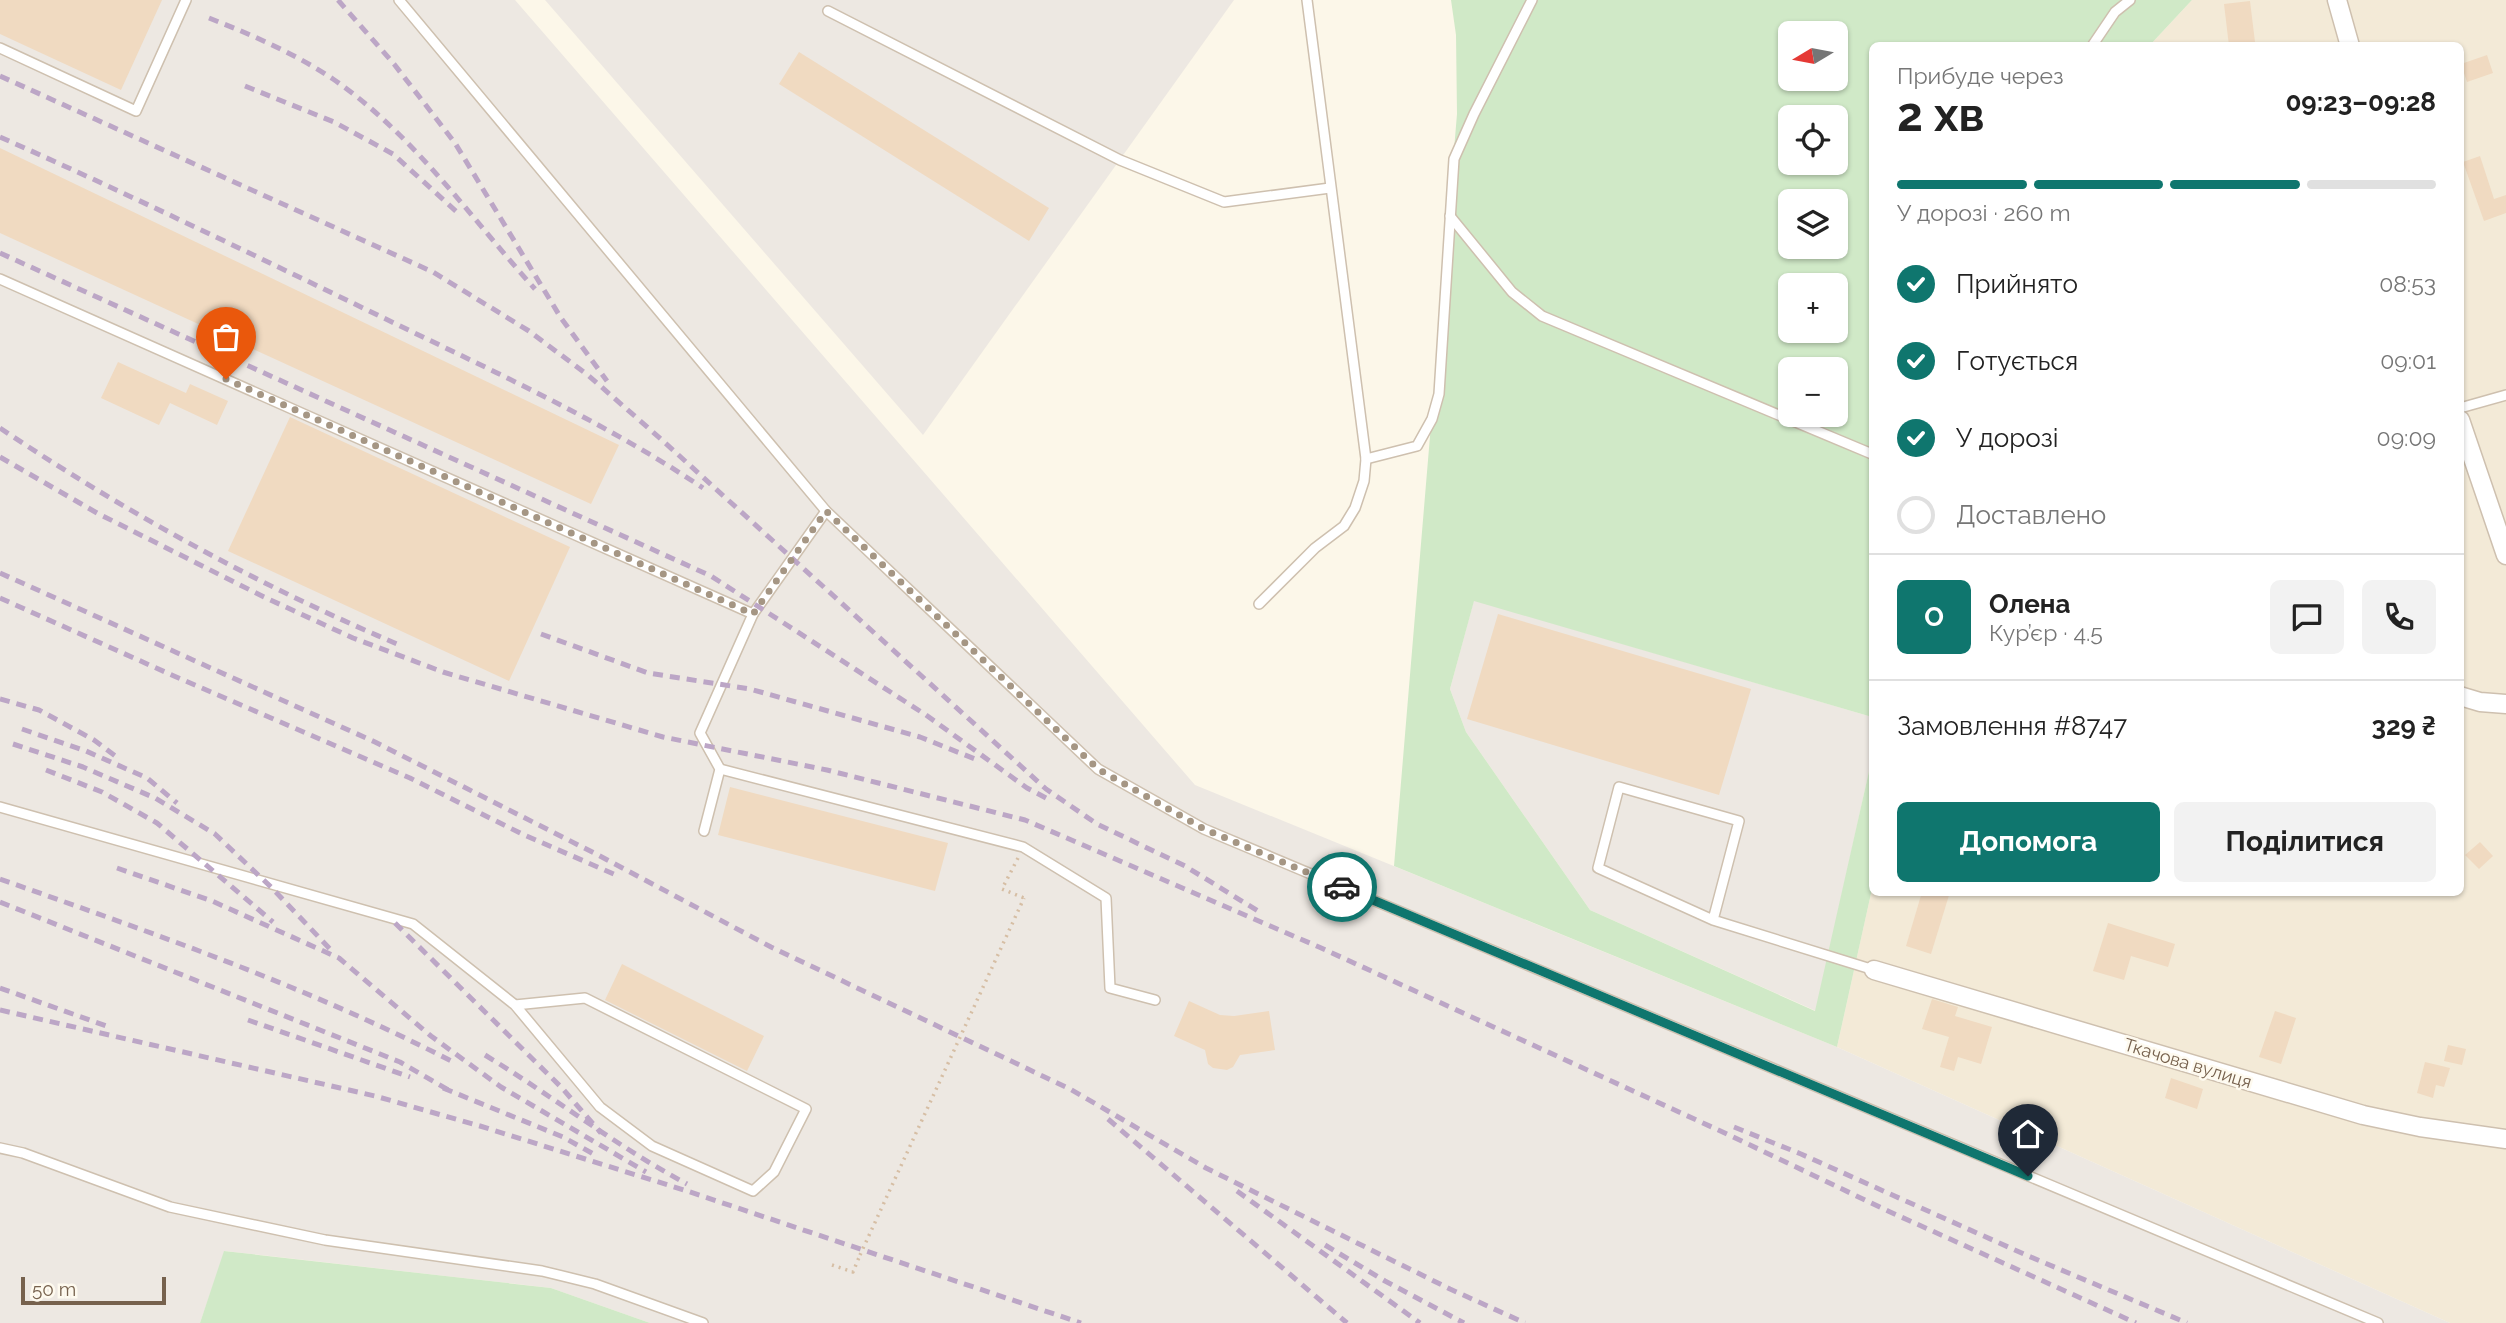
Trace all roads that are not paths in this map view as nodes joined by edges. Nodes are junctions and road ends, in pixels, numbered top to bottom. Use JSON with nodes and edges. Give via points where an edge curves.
{"nodes":[{"id":1,"x":187,"y":0,"type":"edge"},
{"id":2,"x":399,"y":0,"type":"edge"},
{"id":3,"x":1307,"y":0,"type":"edge"},
{"id":4,"x":1531,"y":0,"type":"edge"},
{"id":5,"x":2130,"y":0,"type":"edge"},
{"id":6,"x":2337,"y":0,"type":"edge"},
{"id":7,"x":828,"y":11,"type":"dead end"},
{"id":8,"x":2095,"y":42,"type":"edge"},
{"id":9,"x":2349,"y":42,"type":"edge"},
{"id":10,"x":0,"y":48,"type":"edge"},
{"id":11,"x":1330,"y":188,"type":"junction"},
{"id":12,"x":1450,"y":215,"type":"junction"},
{"id":13,"x":0,"y":279,"type":"edge"},
{"id":14,"x":2506,"y":395,"type":"edge"},
{"id":15,"x":2464,"y":407,"type":"edge"},
{"id":16,"x":2464,"y":432,"type":"edge"},
{"id":17,"x":1869,"y":453,"type":"edge"},
{"id":18,"x":1366,"y":459,"type":"junction"},
{"id":19,"x":826,"y":511,"type":"junction"},
{"id":20,"x":2506,"y":555,"type":"edge"},
{"id":21,"x":1259,"y":604,"type":"dead end"},
{"id":22,"x":753,"y":614,"type":"junction"},
{"id":23,"x":2464,"y":697,"type":"edge"},
{"id":24,"x":2506,"y":704,"type":"edge"},
{"id":25,"x":720,"y":769,"type":"junction"},
{"id":26,"x":0,"y":807,"type":"edge"},
{"id":27,"x":704,"y":831,"type":"dead end"},
{"id":28,"x":1713,"y":920,"type":"junction"},
{"id":29,"x":1874,"y":970,"type":"joint"},
{"id":30,"x":1155,"y":1000,"type":"dead end"},
{"id":31,"x":515,"y":1004,"type":"junction"},
{"id":32,"x":2506,"y":1139,"type":"edge"},
{"id":33,"x":0,"y":1148,"type":"edge"},
{"id":34,"x":703,"y":1323,"type":"edge"},
{"id":35,"x":2378,"y":1323,"type":"edge"}],
"edges":[{"from":1,"to":10,"type":"lane","via":[[136,111]]},
{"from":2,"to":19,"type":"lane"},
{"from":3,"to":11,"type":"lane"},
{"from":4,"to":12,"type":"lane","via":[[1454,159]]},
{"from":5,"to":8,"type":"lane","via":[[2115,12]]},
{"from":6,"to":9,"type":"street"},
{"from":7,"to":11,"type":"lane","via":[[1120,160],[1224,202]]},
{"from":11,"to":18,"type":"lane"},
{"from":12,"to":17,"type":"lane","via":[[1512,292],[1542,316]]},
{"from":12,"to":18,"type":"lane","via":[[1439,394],[1432,419],[1417,446]]},
{"from":13,"to":22,"type":"lane"},
{"from":14,"to":15,"type":"lane"},
{"from":16,"to":20,"type":"street"},
{"from":18,"to":21,"type":"lane","via":[[1364,481],[1344,526]]},
{"from":19,"to":22,"type":"lane"},
{"from":19,"to":35,"type":"lane","via":[[1098,769],[1204,829]]},
{"from":22,"to":25,"type":"lane","via":[[700,733]]},
{"from":23,"to":24,"type":"street"},
{"from":25,"to":27,"type":"lane"},
{"from":25,"to":30,"type":"lane","via":[[1023,846],[1106,898],[1110,988]]},
{"from":26,"to":31,"type":"lane","via":[[413,924]]},
{"from":28,"to":28,"type":"lane","via":[[1739,821],[1619,787],[1598,869]]},
{"from":28,"to":29,"type":"lane"},
{"from":29,"to":32,"type":"street","name":"Ткачова вулиця","via":[[2363,1115]]},
{"from":31,"to":31,"type":"lane","via":[[585,998],[806,1109],[774,1172],[753,1191],[652,1146],[600,1107]]},
{"from":33,"to":34,"type":"lane","via":[[170,1207],[325,1240],[542,1271],[595,1284]]}]}
